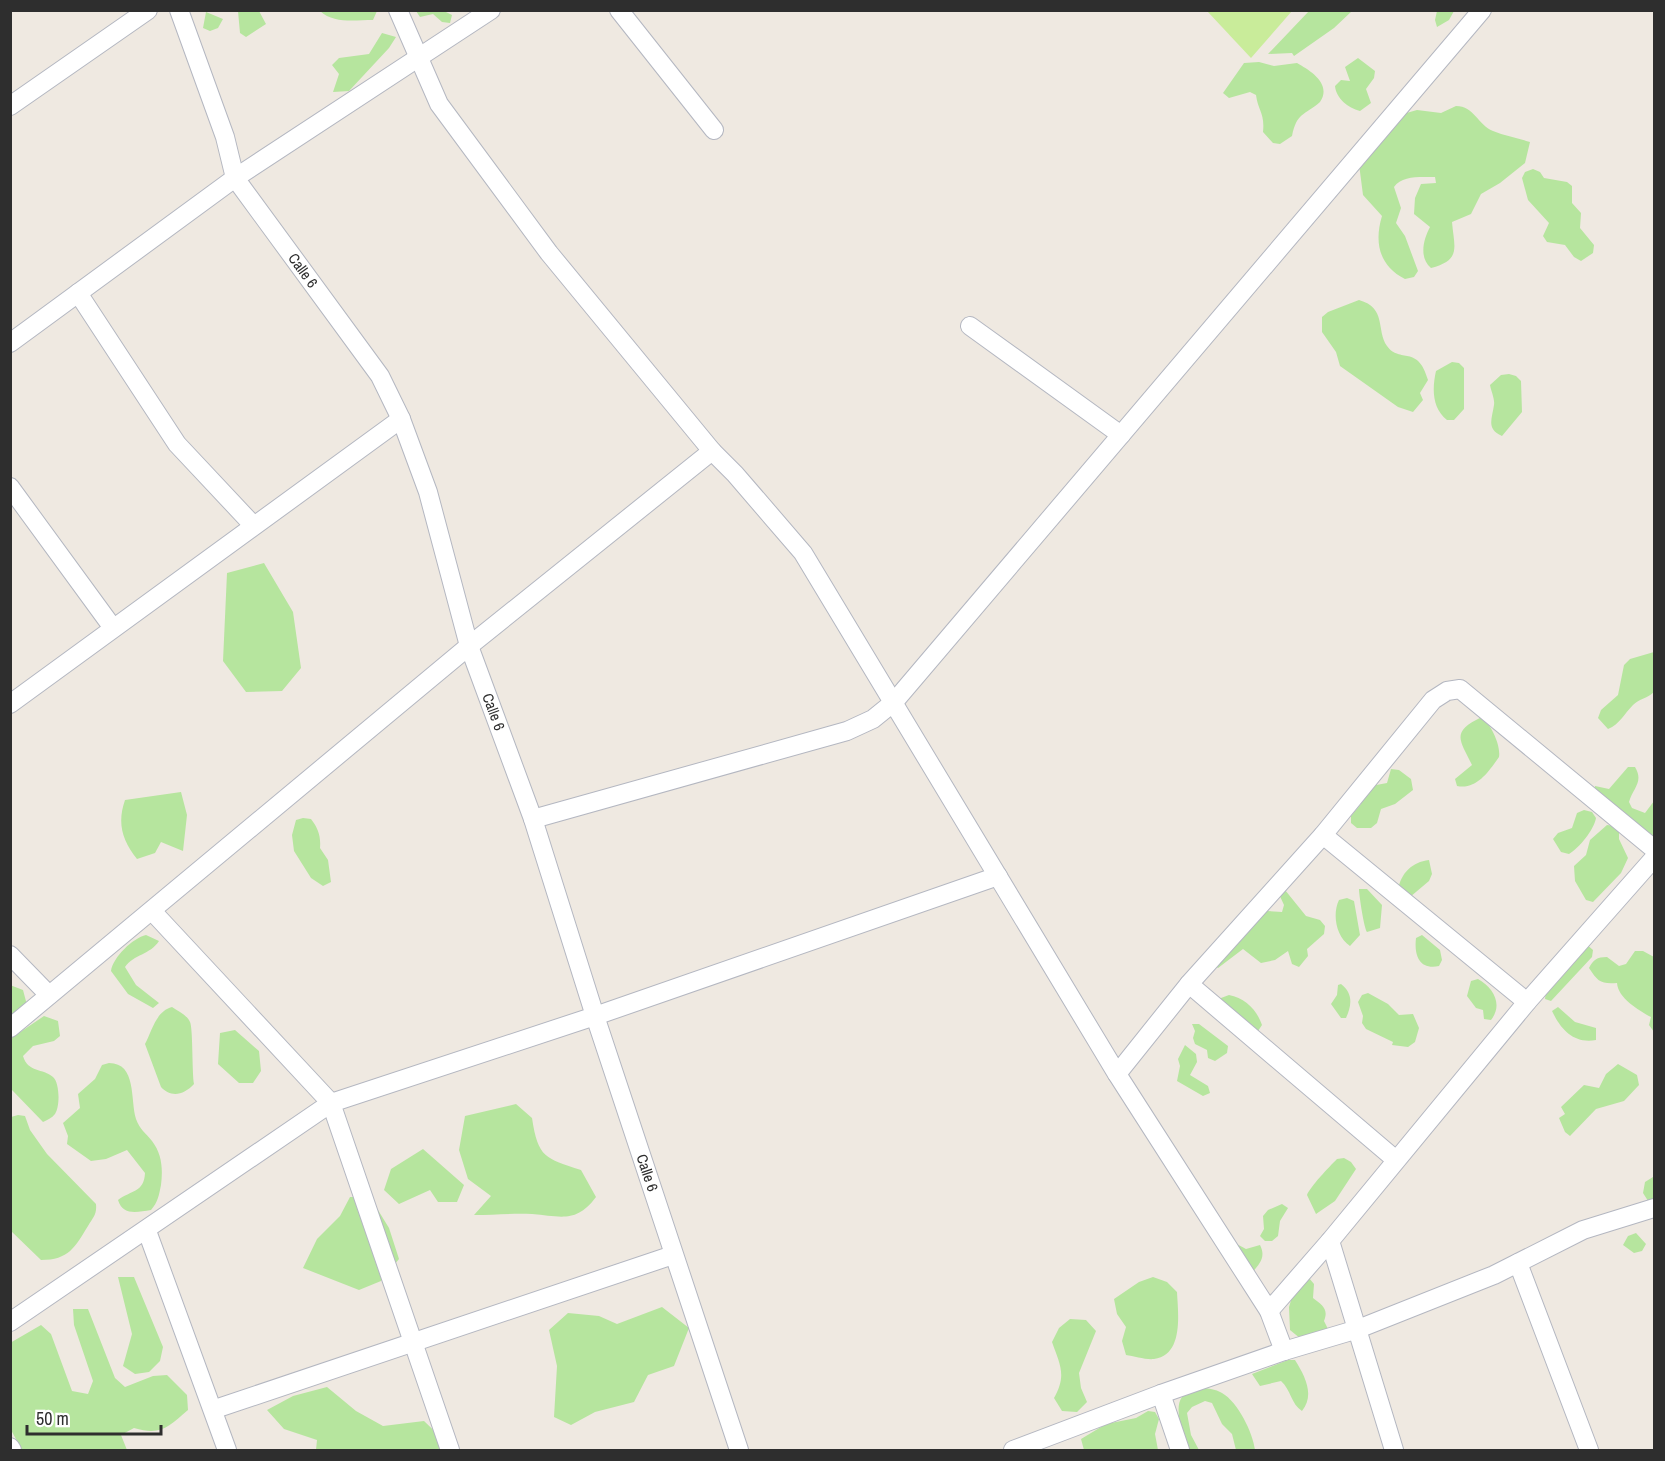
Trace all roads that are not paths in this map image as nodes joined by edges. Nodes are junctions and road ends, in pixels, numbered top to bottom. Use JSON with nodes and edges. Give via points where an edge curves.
{"nodes":[{"id":1,"x":148,"y":10,"type":"edge"},
{"id":2,"x":179,"y":10,"type":"edge"},
{"id":3,"x":398,"y":10,"type":"edge"},
{"id":4,"x":491,"y":10,"type":"edge"},
{"id":5,"x":619,"y":10,"type":"edge"},
{"id":6,"x":1482,"y":10,"type":"edge"},
{"id":7,"x":418,"y":59,"type":"junction"},
{"id":8,"x":10,"y":106,"type":"edge"},
{"id":9,"x":714,"y":130,"type":"dead end"},
{"id":10,"x":235,"y":178,"type":"junction"},
{"id":11,"x":78,"y":293,"type":"junction"},
{"id":12,"x":970,"y":326,"type":"dead end"},
{"id":13,"x":10,"y":343,"type":"edge"},
{"id":14,"x":401,"y":419,"type":"junction"},
{"id":15,"x":1121,"y":435,"type":"junction"},
{"id":16,"x":712,"y":451,"type":"junction"},
{"id":17,"x":10,"y":487,"type":"edge"},
{"id":18,"x":253,"y":525,"type":"junction"},
{"id":19,"x":113,"y":628,"type":"junction"},
{"id":20,"x":469,"y":646,"type":"junction"},
{"id":21,"x":894,"y":702,"type":"junction"},
{"id":22,"x":10,"y":704,"type":"edge"},
{"id":23,"x":533,"y":819,"type":"junction"},
{"id":24,"x":1323,"y":835,"type":"junction"},
{"id":25,"x":1654,"y":849,"type":"edge"},
{"id":26,"x":1654,"y":858,"type":"edge"},
{"id":27,"x":998,"y":876,"type":"junction"},
{"id":28,"x":152,"y":911,"type":"junction"},
{"id":29,"x":10,"y":954,"type":"edge"},
{"id":30,"x":1189,"y":984,"type":"junction"},
{"id":31,"x":49,"y":995,"type":"junction"},
{"id":32,"x":1527,"y":1002,"type":"junction"},
{"id":33,"x":595,"y":1016,"type":"junction"},
{"id":34,"x":10,"y":1028,"type":"edge"},
{"id":35,"x":1117,"y":1074,"type":"junction"},
{"id":36,"x":331,"y":1102,"type":"junction"},
{"id":37,"x":1396,"y":1160,"type":"junction"},
{"id":38,"x":1654,"y":1209,"type":"edge"},
{"id":39,"x":1654,"y":1222,"type":"edge"},
{"id":40,"x":147,"y":1231,"type":"junction"},
{"id":41,"x":1330,"y":1241,"type":"junction"},
{"id":42,"x":673,"y":1255,"type":"junction"},
{"id":43,"x":1518,"y":1263,"type":"junction"},
{"id":44,"x":1269,"y":1311,"type":"junction"},
{"id":45,"x":10,"y":1322,"type":"edge"},
{"id":46,"x":1358,"y":1329,"type":"junction"},
{"id":47,"x":413,"y":1342,"type":"junction"},
{"id":48,"x":1284,"y":1351,"type":"junction"},
{"id":49,"x":1161,"y":1394,"type":"junction"},
{"id":50,"x":214,"y":1409,"type":"junction"},
{"id":51,"x":228,"y":1450,"type":"edge"},
{"id":52,"x":450,"y":1450,"type":"edge"},
{"id":53,"x":739,"y":1450,"type":"edge"},
{"id":54,"x":1013,"y":1450,"type":"edge"},
{"id":55,"x":1180,"y":1450,"type":"edge"},
{"id":56,"x":1394,"y":1450,"type":"edge"},
{"id":57,"x":1589,"y":1450,"type":"edge"}],
"edges":[{"from":1,"to":8,"type":"street"},
{"from":2,"to":10,"type":"street","name":"Calle 6","via":[[225,137]]},
{"from":3,"to":7,"type":"street"},
{"from":4,"to":7,"type":"street"},
{"from":5,"to":9,"type":"street"},
{"from":6,"to":15,"type":"street"},
{"from":7,"to":10,"type":"street"},
{"from":7,"to":16,"type":"street","via":[[439,104],[549,253]]},
{"from":10,"to":11,"type":"street"},
{"from":10,"to":14,"type":"street","name":"Calle 6","via":[[380,376]]},
{"from":11,"to":13,"type":"street"},
{"from":11,"to":18,"type":"street","via":[[177,444]]},
{"from":12,"to":15,"type":"street"},
{"from":14,"to":18,"type":"street"},
{"from":14,"to":20,"type":"street","name":"Calle 6","via":[[428,492]]},
{"from":15,"to":21,"type":"street"},
{"from":16,"to":20,"type":"street"},
{"from":16,"to":21,"type":"street","via":[[803,553]]},
{"from":17,"to":19,"type":"street"},
{"from":18,"to":19,"type":"street"},
{"from":19,"to":22,"type":"street"},
{"from":20,"to":23,"type":"street","name":"Calle 6"},
{"from":20,"to":28,"type":"street"},
{"from":21,"to":23,"type":"street","via":[[873,719],[847,731]]},
{"from":21,"to":27,"type":"street"},
{"from":23,"to":33,"type":"street","name":"Calle 6"},
{"from":24,"to":25,"type":"street","via":[[1433,700],[1460,689]]},
{"from":24,"to":30,"type":"street"},
{"from":24,"to":32,"type":"street"},
{"from":26,"to":32,"type":"street"},
{"from":27,"to":33,"type":"street"},
{"from":27,"to":35,"type":"street"},
{"from":28,"to":31,"type":"street"},
{"from":28,"to":36,"type":"street"},
{"from":29,"to":31,"type":"street"},
{"from":30,"to":35,"type":"street"},
{"from":30,"to":37,"type":"street"},
{"from":31,"to":34,"type":"street"},
{"from":32,"to":37,"type":"street"},
{"from":33,"to":36,"type":"street"},
{"from":33,"to":42,"type":"street","name":"Calle 6"},
{"from":35,"to":44,"type":"street"},
{"from":36,"to":40,"type":"street"},
{"from":36,"to":47,"type":"street"},
{"from":37,"to":41,"type":"street"},
{"from":38,"to":39,"type":"street"},
{"from":38,"to":43,"type":"street","via":[[1583,1230]]},
{"from":40,"to":45,"type":"street"},
{"from":40,"to":50,"type":"street"},
{"from":41,"to":44,"type":"street"},
{"from":41,"to":46,"type":"street"},
{"from":42,"to":47,"type":"street"},
{"from":42,"to":53,"type":"street","name":"Calle 6"},
{"from":43,"to":46,"type":"street"},
{"from":43,"to":57,"type":"street"},
{"from":44,"to":48,"type":"street"},
{"from":46,"to":48,"type":"street"},
{"from":46,"to":56,"type":"street"},
{"from":47,"to":50,"type":"street"},
{"from":47,"to":52,"type":"street"},
{"from":48,"to":49,"type":"street"},
{"from":49,"to":54,"type":"street"},
{"from":49,"to":55,"type":"street"},
{"from":50,"to":51,"type":"street"}]}
